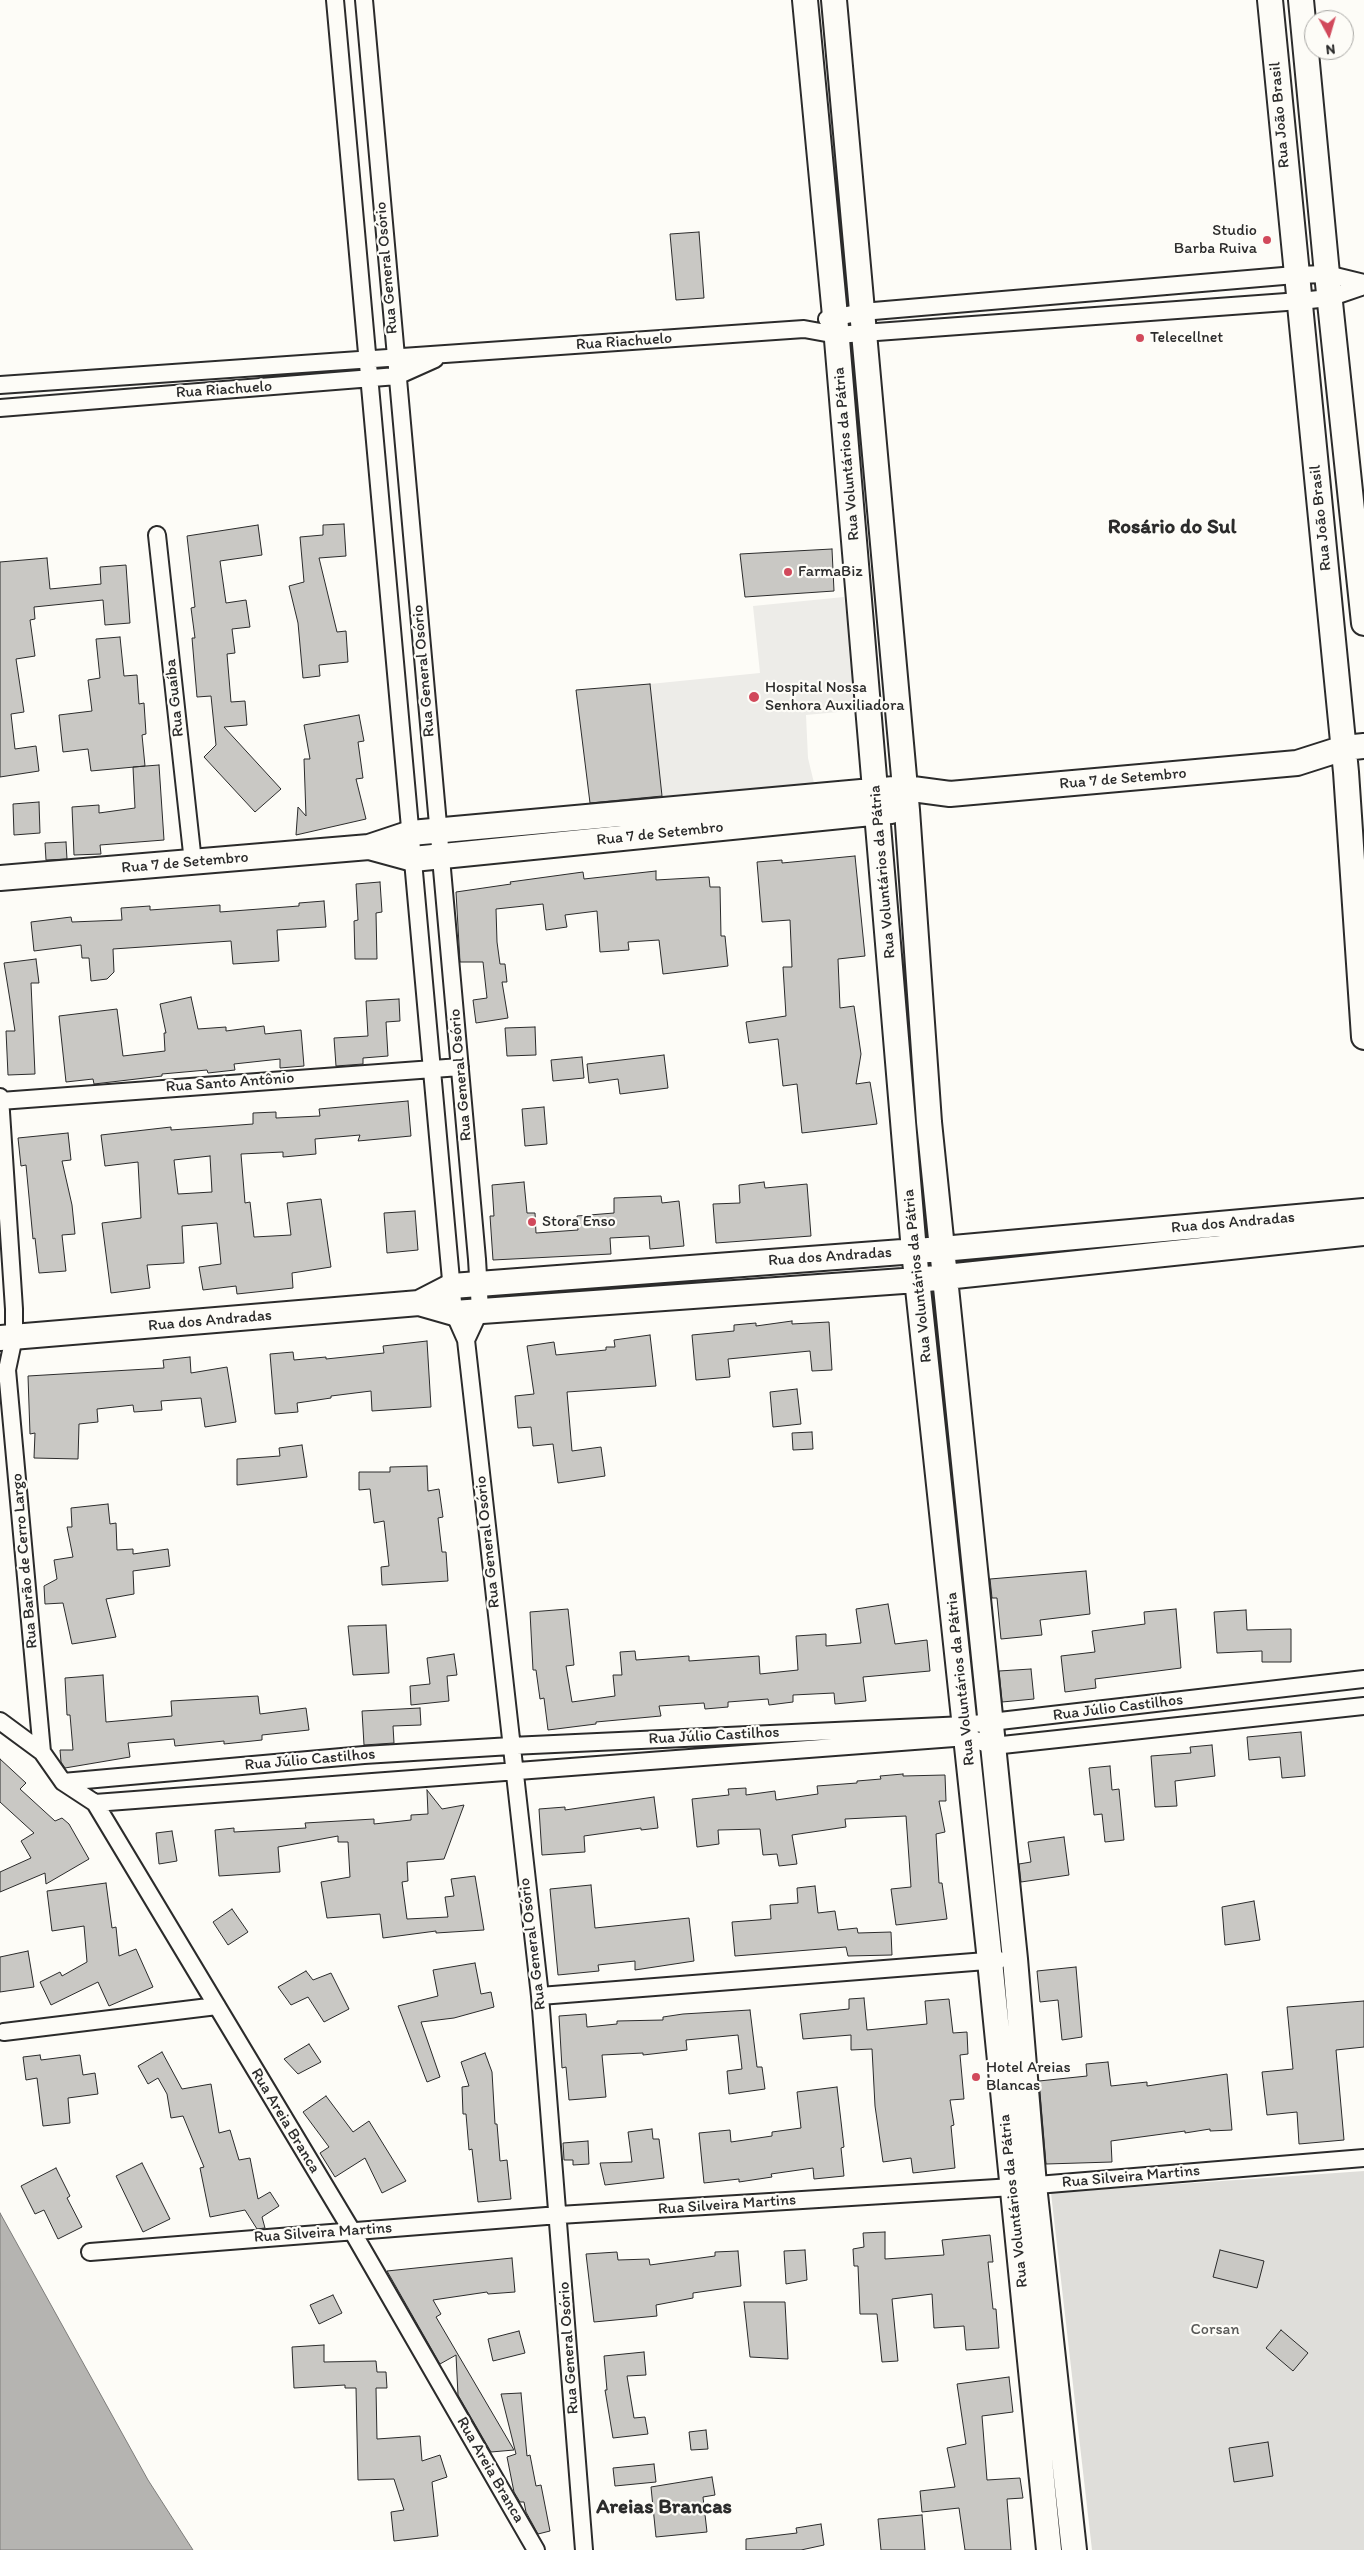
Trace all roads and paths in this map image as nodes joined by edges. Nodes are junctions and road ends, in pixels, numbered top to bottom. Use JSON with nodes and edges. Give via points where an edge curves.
{"nodes":[{"id":1,"x":335,"y":0,"type":"edge"},
{"id":2,"x":364,"y":0,"type":"edge"},
{"id":3,"x":805,"y":0,"type":"edge"},
{"id":4,"x":834,"y":0,"type":"edge"},
{"id":5,"x":1270,"y":0,"type":"edge"},
{"id":6,"x":1301,"y":0,"type":"edge"},
{"id":7,"x":810,"y":56,"type":"junction"},
{"id":8,"x":839,"y":56,"type":"junction"},
{"id":9,"x":1327,"y":274,"type":"junction"},
{"id":10,"x":1295,"y":275,"type":"junction"},
{"id":11,"x":1364,"y":285,"type":"edge"},
{"id":12,"x":1329,"y":298,"type":"junction"},
{"id":13,"x":1300,"y":301,"type":"junction"},
{"id":14,"x":862,"y":322,"type":"junction"},
{"id":15,"x":836,"y":325,"type":"junction"},
{"id":16,"x":444,"y":355,"type":"junction"},
{"id":17,"x":395,"y":356,"type":"junction"},
{"id":18,"x":367,"y":359,"type":"junction"},
{"id":19,"x":397,"y":376,"type":"junction"},
{"id":20,"x":368,"y":379,"type":"junction"},
{"id":21,"x":0,"y":386,"type":"edge"},
{"id":22,"x":1340,"y":395,"type":"junction"},
{"id":23,"x":1309,"y":397,"type":"junction"},
{"id":24,"x":0,"y":408,"type":"edge"},
{"id":25,"x":1354,"y":526,"type":"junction"},
{"id":26,"x":1322,"y":531,"type":"junction"},
{"id":27,"x":157,"y":535,"type":"dead end"},
{"id":28,"x":1364,"y":624,"type":"edge"},
{"id":29,"x":1354,"y":747,"type":"edge"},
{"id":30,"x":1297,"y":763,"type":"junction"},
{"id":31,"x":1355,"y":772,"type":"edge"},
{"id":32,"x":906,"y":799,"type":"junction"},
{"id":33,"x":875,"y":802,"type":"junction"},
{"id":34,"x":682,"y":808,"type":"junction"},
{"id":35,"x":439,"y":830,"type":"junction"},
{"id":36,"x":684,"y":832,"type":"junction"},
{"id":37,"x":411,"y":833,"type":"junction"},
{"id":38,"x":369,"y":847,"type":"junction"},
{"id":39,"x":442,"y":856,"type":"junction"},
{"id":40,"x":412,"y":859,"type":"junction"},
{"id":41,"x":192,"y":862,"type":"junction"},
{"id":42,"x":0,"y":878,"type":"edge"},
{"id":43,"x":918,"y":968,"type":"junction"},
{"id":44,"x":892,"y":970,"type":"junction"},
{"id":45,"x":1364,"y":1037,"type":"edge"},
{"id":46,"x":460,"y":1067,"type":"junction"},
{"id":47,"x":433,"y":1068,"type":"junction"},
{"id":48,"x":0,"y":1097,"type":"edge"},
{"id":49,"x":927,"y":1100,"type":"junction"},
{"id":50,"x":0,"y":1101,"type":"edge"},
{"id":51,"x":902,"y":1102,"type":"junction"},
{"id":52,"x":1364,"y":1211,"type":"edge"},
{"id":53,"x":1228,"y":1223,"type":"junction"},
{"id":54,"x":1364,"y":1233,"type":"edge"},
{"id":55,"x":1072,"y":1237,"type":"junction"},
{"id":56,"x":1231,"y":1247,"type":"junction"},
{"id":57,"x":942,"y":1249,"type":"junction"},
{"id":58,"x":914,"y":1251,"type":"junction"},
{"id":59,"x":1077,"y":1263,"type":"junction"},
{"id":60,"x":618,"y":1274,"type":"junction"},
{"id":61,"x":944,"y":1277,"type":"junction"},
{"id":62,"x":917,"y":1280,"type":"junction"},
{"id":63,"x":479,"y":1284,"type":"junction"},
{"id":64,"x":452,"y":1286,"type":"junction"},
{"id":65,"x":621,"y":1300,"type":"junction"},
{"id":66,"x":419,"y":1303,"type":"junction"},
{"id":67,"x":480,"y":1310,"type":"junction"},
{"id":68,"x":454,"y":1313,"type":"junction"},
{"id":69,"x":7,"y":1338,"type":"edge"},
{"id":70,"x":466,"y":1340,"type":"junction"},
{"id":71,"x":4,"y":1363,"type":"edge"},
{"id":72,"x":955,"y":1385,"type":"junction"},
{"id":73,"x":929,"y":1389,"type":"junction"},
{"id":74,"x":972,"y":1552,"type":"junction"},
{"id":75,"x":948,"y":1556,"type":"junction"},
{"id":76,"x":1364,"y":1679,"type":"edge"},
{"id":77,"x":1364,"y":1706,"type":"edge"},
{"id":78,"x":0,"y":1721,"type":"edge"},
{"id":79,"x":990,"y":1723,"type":"junction"},
{"id":80,"x":966,"y":1731,"type":"junction"},
{"id":81,"x":511,"y":1746,"type":"junction"},
{"id":82,"x":993,"y":1746,"type":"junction"},
{"id":83,"x":42,"y":1752,"type":"junction"},
{"id":84,"x":364,"y":1755,"type":"junction"},
{"id":85,"x":513,"y":1770,"type":"junction"},
{"id":86,"x":63,"y":1782,"type":"junction"},
{"id":87,"x":367,"y":1782,"type":"junction"},
{"id":88,"x":95,"y":1803,"type":"junction"},
{"id":89,"x":1015,"y":1959,"type":"junction"},
{"id":90,"x":990,"y":1961,"type":"junction"},
{"id":91,"x":540,"y":1996,"type":"junction"},
{"id":92,"x":217,"y":2006,"type":"junction"},
{"id":93,"x":4,"y":2032,"type":"dead end"},
{"id":94,"x":1364,"y":2158,"type":"edge"},
{"id":95,"x":1024,"y":2186,"type":"junction"},
{"id":96,"x":559,"y":2215,"type":"junction"},
{"id":97,"x":352,"y":2231,"type":"junction"},
{"id":98,"x":90,"y":2252,"type":"dead end"},
{"id":99,"x":1039,"y":2336,"type":"junction"},
{"id":100,"x":536,"y":2550,"type":"edge"},
{"id":101,"x":584,"y":2550,"type":"edge"},
{"id":102,"x":1049,"y":2550,"type":"edge"},
{"id":103,"x":1074,"y":2550,"type":"edge"}],
"edges":[{"from":1,"to":18,"type":"street","name":"Rua General Osório"},
{"from":2,"to":17,"type":"street","name":"Rua General Osório"},
{"from":3,"to":7,"type":"street","name":"Rua Voluntários da Pátria"},
{"from":4,"to":8,"type":"street","name":"Rua Voluntários da Pátria"},
{"from":5,"to":10,"type":"street","name":"Rua João Brasil"},
{"from":6,"to":9,"type":"street","name":"Rua João Brasil"},
{"from":7,"to":8,"type":"street"},
{"from":7,"to":15,"type":"street","name":"Rua Voluntários da Pátria"},
{"from":8,"to":14,"type":"street","name":"Rua Voluntários da Pátria"},
{"from":9,"to":10,"type":"street"},
{"from":9,"to":11,"type":"street"},
{"from":9,"to":12,"type":"street","name":"Rua João Brasil"},
{"from":10,"to":13,"type":"street","name":"Rua João Brasil"},
{"from":10,"to":14,"type":"street"},
{"from":11,"to":12,"type":"street"},
{"from":12,"to":13,"type":"street"},
{"from":12,"to":22,"type":"street","name":"Rua João Brasil"},
{"from":13,"to":14,"type":"street"},
{"from":13,"to":23,"type":"street","name":"Rua João Brasil"},
{"from":14,"to":15,"type":"street","name":"Rua Riachuelo"},
{"from":14,"to":32,"type":"street","name":"Rua Voluntários da Pátria"},
{"from":15,"to":16,"type":"street","name":"Rua Riachuelo"},
{"from":15,"to":33,"type":"street","name":"Rua Voluntários da Pátria"},
{"from":16,"to":17,"type":"street","name":"Rua Riachuelo"},
{"from":16,"to":19,"type":"street","name":"Rua Riachuelo"},
{"from":17,"to":18,"type":"street","name":"Rua Riachuelo"},
{"from":17,"to":19,"type":"street","name":"Rua General Osório"},
{"from":18,"to":20,"type":"street","name":"Rua General Osório"},
{"from":18,"to":21,"type":"street","name":"Rua Riachuelo"},
{"from":19,"to":20,"type":"street","name":"Rua Riachuelo"},
{"from":19,"to":35,"type":"street","name":"Rua General Osório"},
{"from":20,"to":24,"type":"street","name":"Rua Riachuelo"},
{"from":20,"to":37,"type":"street","name":"Rua General Osório"},
{"from":22,"to":23,"type":"street"},
{"from":22,"to":25,"type":"street","name":"Rua João Brasil"},
{"from":23,"to":26,"type":"street","name":"Rua João Brasil"},
{"from":25,"to":26,"type":"street"},
{"from":25,"to":28,"type":"street","name":"Rua João Brasil"},
{"from":26,"to":29,"type":"street","name":"Rua João Brasil"},
{"from":27,"to":41,"type":"street","name":"Rua Guaíba"},
{"from":29,"to":30,"type":"street","name":"Rua 7 de Setembro"},
{"from":29,"to":31,"type":"street","name":"Rua João Brasil"},
{"from":30,"to":31,"type":"street","name":"Rua 7 de Setembro"},
{"from":30,"to":32,"type":"street","name":"Rua 7 de Setembro"},
{"from":31,"to":45,"type":"street","name":"Rua João Brasil"},
{"from":32,"to":33,"type":"street","name":"Rua 7 de Setembro"},
{"from":32,"to":43,"type":"street","name":"Rua Voluntários da Pátria"},
{"from":33,"to":34,"type":"street","name":"Rua 7 de Setembro"},
{"from":33,"to":36,"type":"street","name":"Rua 7 de Setembro"},
{"from":33,"to":44,"type":"street","name":"Rua Voluntários da Pátria"},
{"from":34,"to":35,"type":"street","name":"Rua 7 de Setembro"},
{"from":34,"to":36,"type":"street"},
{"from":35,"to":37,"type":"street","name":"Rua 7 de Setembro"},
{"from":35,"to":39,"type":"street","name":"Rua General Osório"},
{"from":36,"to":39,"type":"street","name":"Rua 7 de Setembro"},
{"from":37,"to":38,"type":"street","name":"Rua 7 de Setembro"},
{"from":37,"to":40,"type":"street","name":"Rua General Osório"},
{"from":38,"to":40,"type":"street","name":"Rua 7 de Setembro"},
{"from":38,"to":41,"type":"street","name":"Rua 7 de Setembro"},
{"from":39,"to":40,"type":"street","name":"Rua 7 de Setembro"},
{"from":39,"to":46,"type":"street","name":"Rua General Osório"},
{"from":40,"to":47,"type":"street","name":"Rua General Osório"},
{"from":41,"to":42,"type":"street","name":"Rua 7 de Setembro"},
{"from":43,"to":44,"type":"street"},
{"from":43,"to":49,"type":"street","name":"Rua Voluntários da Pátria"},
{"from":44,"to":51,"type":"street","name":"Rua Voluntários da Pátria"},
{"from":46,"to":47,"type":"street","name":"Rua Santo Antônio"},
{"from":46,"to":63,"type":"street","name":"Rua General Osório"},
{"from":47,"to":50,"type":"street","name":"Rua Santo Antônio"},
{"from":47,"to":64,"type":"street","name":"Rua General Osório"},
{"from":48,"to":50,"type":"street","name":"Rua Barão de Cerro Largo"},
{"from":49,"to":51,"type":"street"},
{"from":49,"to":57,"type":"street","name":"Rua Voluntários da Pátria"},
{"from":50,"to":69,"type":"street","name":"Rua Barão de Cerro Largo"},
{"from":51,"to":58,"type":"street","name":"Rua Voluntários da Pátria"},
{"from":52,"to":53,"type":"street","name":"Rua dos Andradas"},
{"from":53,"to":55,"type":"street","name":"Rua dos Andradas"},
{"from":53,"to":56,"type":"street"},
{"from":54,"to":56,"type":"street","name":"Rua dos Andradas"},
{"from":55,"to":57,"type":"street","name":"Rua dos Andradas"},
{"from":55,"to":59,"type":"street"},
{"from":56,"to":59,"type":"street","name":"Rua dos Andradas"},
{"from":57,"to":58,"type":"street","name":"Rua dos Andradas"},
{"from":57,"to":61,"type":"street","name":"Rua Voluntários da Pátria"},
{"from":58,"to":60,"type":"street","name":"Rua dos Andradas"},
{"from":58,"to":62,"type":"street","name":"Rua Voluntários da Pátria"},
{"from":59,"to":61,"type":"street","name":"Rua dos Andradas"},
{"from":60,"to":63,"type":"street","name":"Rua dos Andradas"},
{"from":60,"to":65,"type":"street"},
{"from":61,"to":62,"type":"street","name":"Rua dos Andradas"},
{"from":61,"to":72,"type":"street","name":"Rua Voluntários da Pátria"},
{"from":62,"to":65,"type":"street","name":"Rua dos Andradas"},
{"from":62,"to":73,"type":"street","name":"Rua Voluntários da Pátria"},
{"from":63,"to":64,"type":"street","name":"Rua dos Andradas"},
{"from":63,"to":67,"type":"street","name":"Rua General Osório"},
{"from":64,"to":66,"type":"street","name":"Rua dos Andradas"},
{"from":64,"to":68,"type":"street","name":"Rua General Osório"},
{"from":65,"to":67,"type":"street","name":"Rua dos Andradas"},
{"from":66,"to":68,"type":"street","name":"Rua dos Andradas"},
{"from":66,"to":69,"type":"street","name":"Rua dos Andradas"},
{"from":67,"to":68,"type":"street","name":"Rua dos Andradas"},
{"from":67,"to":70,"type":"street","name":"Rua General Osório"},
{"from":68,"to":70,"type":"street","name":"Rua General Osório"},
{"from":69,"to":71,"type":"street","name":"Rua Barão de Cerro Largo"},
{"from":70,"to":81,"type":"street","name":"Rua General Osório"},
{"from":71,"to":83,"type":"street","name":"Rua Barão de Cerro Largo"},
{"from":72,"to":73,"type":"street"},
{"from":72,"to":74,"type":"street","name":"Rua Voluntários da Pátria"},
{"from":73,"to":75,"type":"street","name":"Rua Voluntários da Pátria"},
{"from":74,"to":75,"type":"street"},
{"from":74,"to":79,"type":"street","name":"Rua Voluntários da Pátria"},
{"from":75,"to":80,"type":"street","name":"Rua Voluntários da Pátria"},
{"from":76,"to":79,"type":"street","name":"Rua Júlio Castilhos"},
{"from":77,"to":82,"type":"street","name":"Rua Júlio Castilhos"},
{"from":78,"to":83,"type":"street","name":"Rua Areia Branca"},
{"from":79,"to":80,"type":"street","name":"Rua Júlio Castilhos"},
{"from":79,"to":82,"type":"street","name":"Rua Voluntários da Pátria"},
{"from":80,"to":81,"type":"street","name":"Rua Júlio Castilhos"},
{"from":80,"to":82,"type":"street","name":"Rua Júlio Castilhos"},
{"from":80,"to":85,"type":"street","name":"Rua Júlio Castilhos"},
{"from":80,"to":90,"type":"street","name":"Rua Voluntários da Pátria"},
{"from":81,"to":84,"type":"street","name":"Rua Júlio Castilhos"},
{"from":81,"to":85,"type":"street","name":"Rua General Osório"},
{"from":82,"to":89,"type":"street","name":"Rua Voluntários da Pátria"},
{"from":83,"to":86,"type":"street","name":"Rua Areia Branca"},
{"from":84,"to":86,"type":"street","name":"Rua Júlio Castilhos"},
{"from":84,"to":87,"type":"street"},
{"from":85,"to":87,"type":"street","name":"Rua Júlio Castilhos"},
{"from":85,"to":91,"type":"street","name":"Rua General Osório"},
{"from":86,"to":88,"type":"street","name":"Rua Areia Branca"},
{"from":87,"to":88,"type":"street","name":"Rua Júlio Castilhos"},
{"from":88,"to":92,"type":"street","name":"Rua Areia Branca"},
{"from":89,"to":90,"type":"street"},
{"from":89,"to":95,"type":"street","name":"Rua Voluntários da Pátria"},
{"from":90,"to":91,"type":"street"},
{"from":90,"to":95,"type":"street","name":"Rua Voluntários da Pátria"},
{"from":91,"to":96,"type":"street","name":"Rua General Osório"},
{"from":92,"to":93,"type":"street"},
{"from":92,"to":97,"type":"street","name":"Rua Areia Branca"},
{"from":94,"to":95,"type":"street","name":"Rua Silveira Martins"},
{"from":95,"to":96,"type":"street","name":"Rua Silveira Martins"},
{"from":95,"to":99,"type":"street","name":"Rua Voluntários da Pátria"},
{"from":96,"to":97,"type":"street","name":"Rua Silveira Martins"},
{"from":96,"to":101,"type":"street","name":"Rua General Osório"},
{"from":97,"to":98,"type":"street","name":"Rua Silveira Martins"},
{"from":97,"to":100,"type":"street","name":"Rua Areia Branca"},
{"from":99,"to":102,"type":"street","name":"Rua Voluntários da Pátria"},
{"from":99,"to":103,"type":"street","name":"Rua Voluntários da Pátria"}]}
